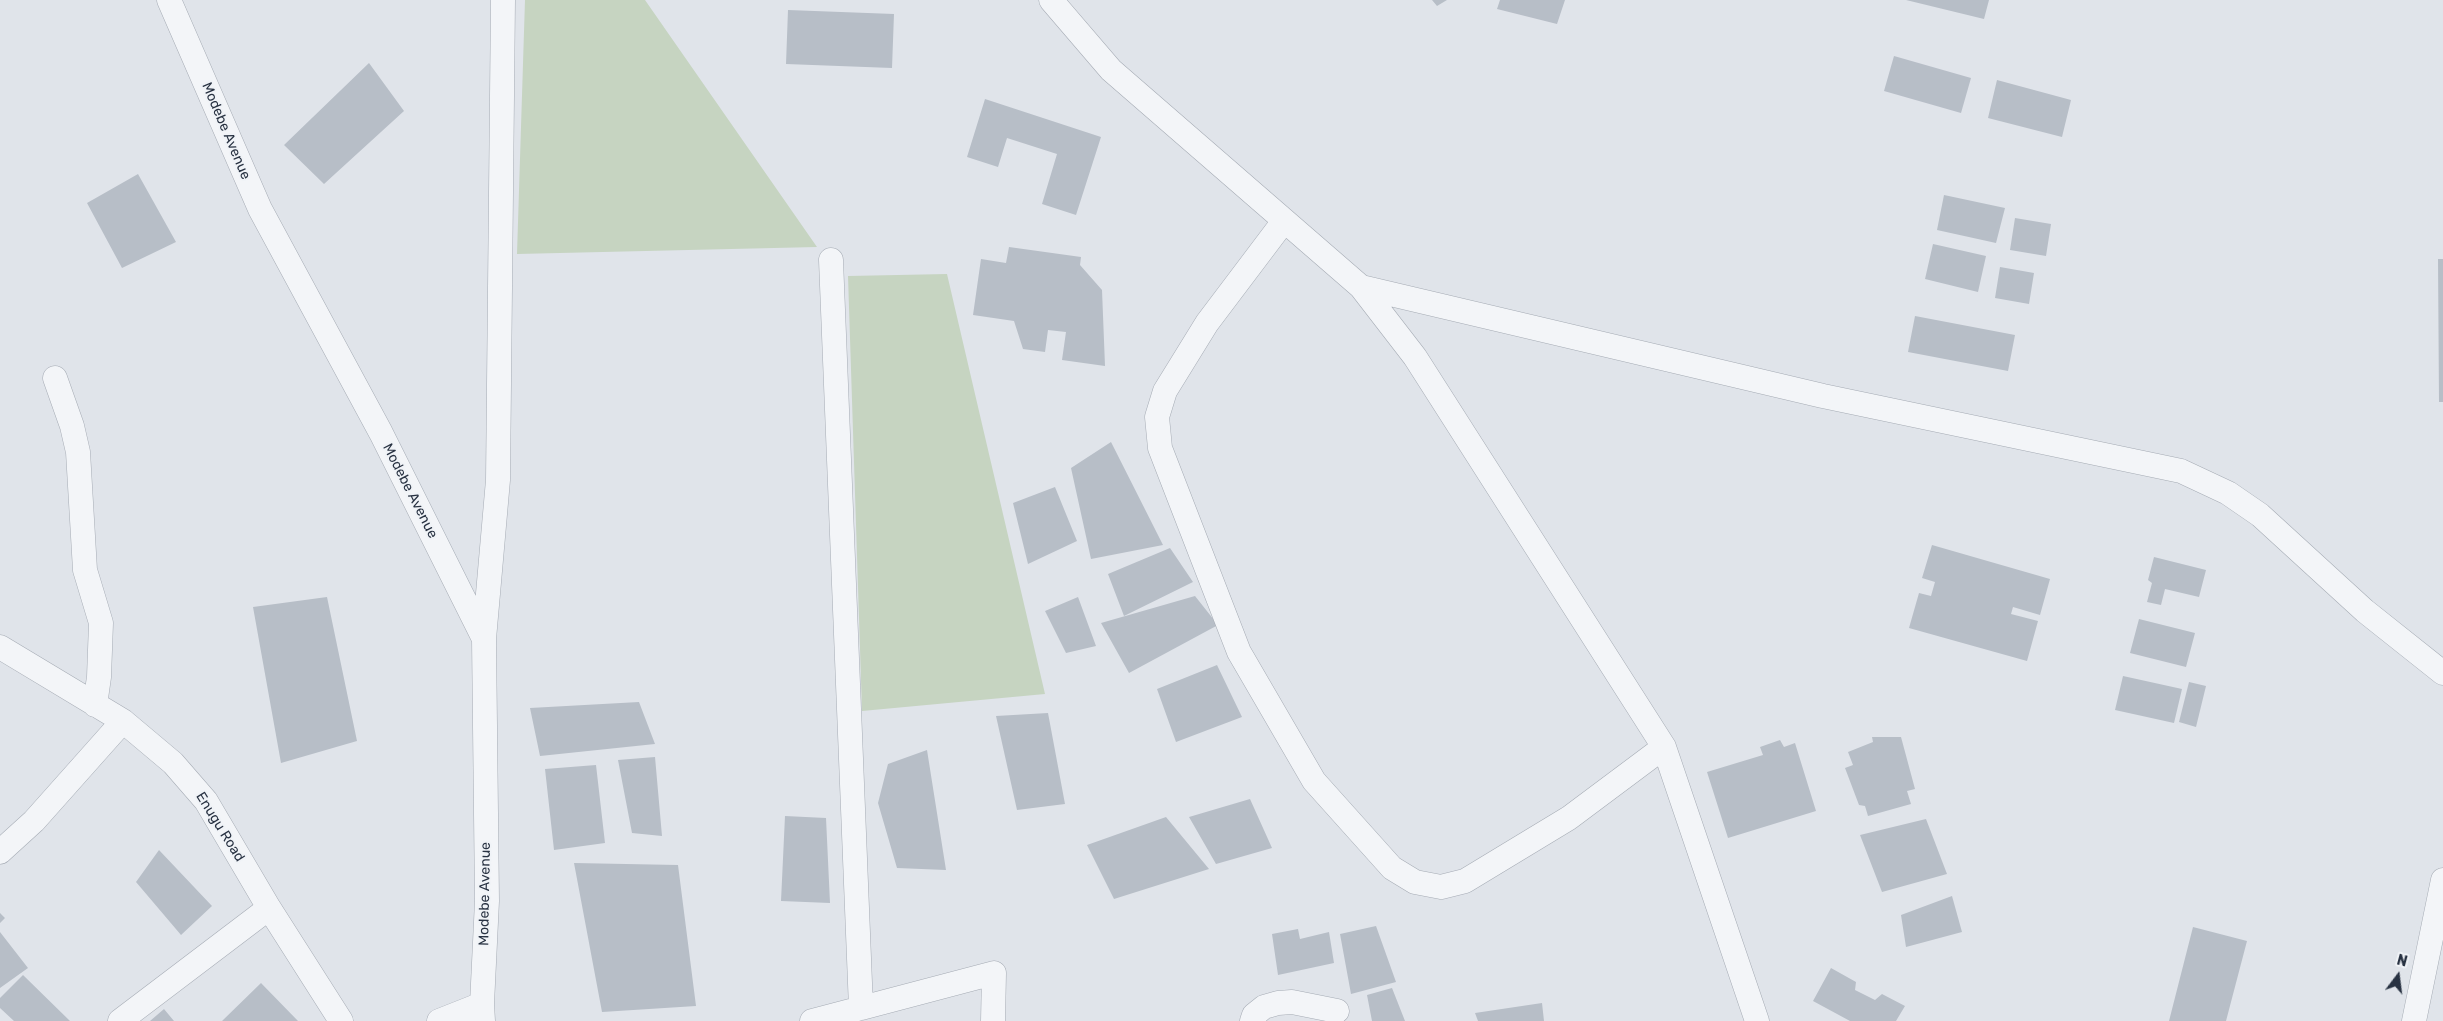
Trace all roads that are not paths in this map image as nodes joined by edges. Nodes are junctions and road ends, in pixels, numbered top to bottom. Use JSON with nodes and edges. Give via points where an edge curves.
{"nodes":[{"id":1,"x":169,"y":0,"type":"edge"},
{"id":2,"x":502,"y":0,"type":"edge"},
{"id":3,"x":1051,"y":0,"type":"edge"},
{"id":4,"x":1284,"y":221,"type":"junction"},
{"id":5,"x":831,"y":260,"type":"dead end"},
{"id":6,"x":1361,"y":287,"type":"junction"},
{"id":7,"x":55,"y":378,"type":"dead end"},
{"id":8,"x":484,"y":639,"type":"junction"},
{"id":9,"x":0,"y":647,"type":"edge"},
{"id":10,"x":2443,"y":673,"type":"edge"},
{"id":11,"x":95,"y":705,"type":"junction"},
{"id":12,"x":123,"y":721,"type":"junction"},
{"id":13,"x":1664,"y":747,"type":"junction"},
{"id":14,"x":0,"y":852,"type":"edge"},
{"id":15,"x":2443,"y":880,"type":"edge"},
{"id":16,"x":269,"y":908,"type":"junction"},
{"id":17,"x":861,"y":1008,"type":"junction"},
{"id":18,"x":1336,"y":1011,"type":"dead end"},
{"id":19,"x":482,"y":1013,"type":"edge"},
{"id":20,"x":332,"y":1017,"type":"edge"},
{"id":21,"x":120,"y":1021,"type":"edge"},
{"id":22,"x":438,"y":1021,"type":"edge"},
{"id":23,"x":812,"y":1021,"type":"edge"},
{"id":24,"x":993,"y":1021,"type":"edge"},
{"id":25,"x":1252,"y":1021,"type":"edge"},
{"id":26,"x":1757,"y":1021,"type":"edge"},
{"id":27,"x":2414,"y":1021,"type":"edge"}],
"edges":[{"from":1,"to":8,"type":"street","name":"Modebe Avenue","via":[[260,209],[381,433]]},
{"from":2,"to":8,"type":"street","via":[[498,480]]},
{"from":3,"to":4,"type":"street","via":[[1111,70]]},
{"from":4,"to":6,"type":"street"},
{"from":4,"to":13,"type":"street","via":[[1207,324],[1165,391],[1157,416],[1160,448],[1239,652],[1314,780],[1392,868],[1414,882],[1441,887],[1465,881],[1569,818]]},
{"from":5,"to":17,"type":"street"},
{"from":6,"to":10,"type":"street","via":[[1823,396],[2181,472],[2228,493],[2260,515],[2365,611]]},
{"from":6,"to":13,"type":"street","via":[[1415,357]]},
{"from":7,"to":11,"type":"street","via":[[78,452],[85,570],[101,623]]},
{"from":8,"to":19,"type":"street","name":"Modebe Avenue","via":[[487,901]]},
{"from":9,"to":11,"type":"street","name":"Enugu Road"},
{"from":11,"to":12,"type":"street","name":"Enugu Road"},
{"from":12,"to":14,"type":"street","via":[[34,821]]},
{"from":12,"to":16,"type":"street","name":"Enugu Road","via":[[173,763],[206,801]]},
{"from":13,"to":26,"type":"street"},
{"from":15,"to":27,"type":"street"},
{"from":16,"to":20,"type":"street","name":"Enugu Road"},
{"from":16,"to":21,"type":"street"},
{"from":17,"to":23,"type":"street"},
{"from":17,"to":24,"type":"street","via":[[994,973]]},
{"from":18,"to":25,"type":"street","via":[[1292,1002],[1278,1003],[1264,1007]]},
{"from":19,"to":22,"type":"street"}]}
